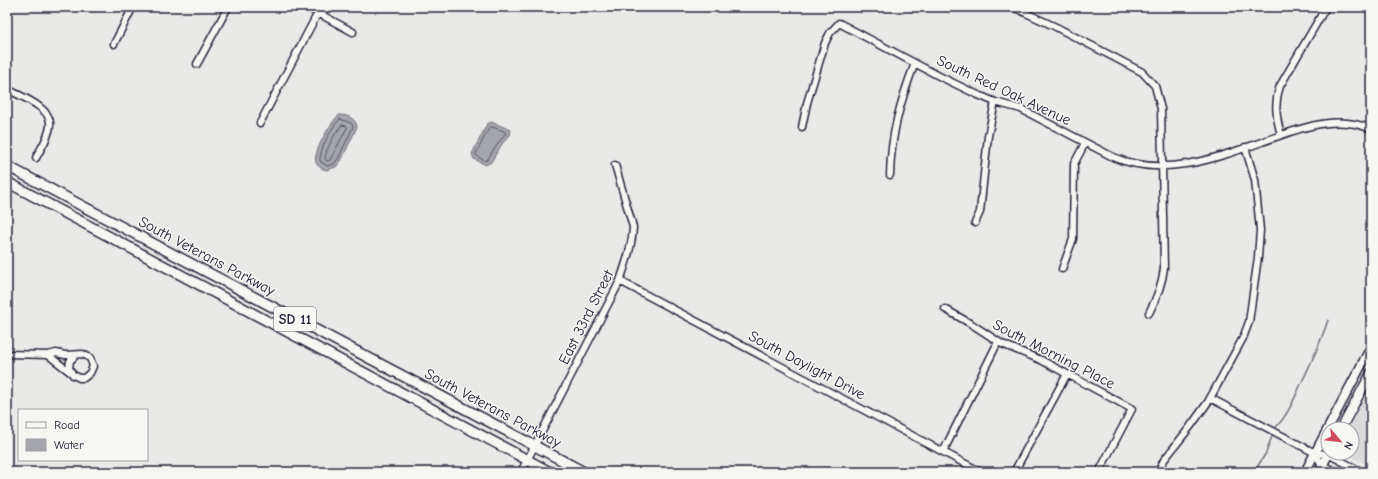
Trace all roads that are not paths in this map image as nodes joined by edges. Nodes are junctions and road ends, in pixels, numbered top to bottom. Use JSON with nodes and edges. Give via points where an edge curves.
{"nodes":[{"id":1,"x":133,"y":7,"type":"edge"},
{"id":2,"x":228,"y":7,"type":"edge"},
{"id":3,"x":307,"y":7,"type":"edge"},
{"id":4,"x":1013,"y":7,"type":"edge"},
{"id":5,"x":1326,"y":7,"type":"edge"},
{"id":6,"x":320,"y":10,"type":"edge"},
{"id":7,"x":353,"y":32,"type":"dead end"},
{"id":8,"x":114,"y":44,"type":"dead end"},
{"id":9,"x":915,"y":63,"type":"junction"},
{"id":10,"x":197,"y":64,"type":"dead end"},
{"id":11,"x":7,"y":88,"type":"edge"},
{"id":12,"x":994,"y":102,"type":"junction"},
{"id":13,"x":260,"y":123,"type":"dead end"},
{"id":14,"x":802,"y":127,"type":"dead end"},
{"id":15,"x":1371,"y":129,"type":"edge"},
{"id":16,"x":1281,"y":135,"type":"junction"},
{"id":17,"x":1085,"y":143,"type":"junction"},
{"id":18,"x":1245,"y":147,"type":"junction"},
{"id":19,"x":36,"y":158,"type":"dead end"},
{"id":20,"x":615,"y":165,"type":"dead end"},
{"id":21,"x":7,"y":166,"type":"edge"},
{"id":22,"x":1161,"y":166,"type":"junction"},
{"id":23,"x":890,"y":175,"type":"dead end"},
{"id":24,"x":7,"y":182,"type":"edge"},
{"id":25,"x":976,"y":223,"type":"dead end"},
{"id":26,"x":1062,"y":269,"type":"dead end"},
{"id":27,"x":620,"y":281,"type":"junction"},
{"id":28,"x":944,"y":309,"type":"dead end"},
{"id":29,"x":1149,"y":313,"type":"dead end"},
{"id":30,"x":998,"y":342,"type":"junction"},
{"id":31,"x":1371,"y":346,"type":"edge"},
{"id":32,"x":7,"y":354,"type":"edge"},
{"id":33,"x":48,"y":355,"type":"junction"},
{"id":34,"x":76,"y":355,"type":"junction"},
{"id":35,"x":70,"y":372,"type":"junction"},
{"id":36,"x":1371,"y":373,"type":"edge"},
{"id":37,"x":1067,"y":374,"type":"junction"},
{"id":38,"x":1210,"y":398,"type":"junction"},
{"id":39,"x":1345,"y":421,"type":"edge"},
{"id":40,"x":535,"y":446,"type":"junction"},
{"id":41,"x":943,"y":452,"type":"junction"},
{"id":42,"x":1315,"y":453,"type":"junction"},
{"id":43,"x":1320,"y":453,"type":"edge"},
{"id":44,"x":527,"y":460,"type":"junction"},
{"id":45,"x":1341,"y":461,"type":"edge"},
{"id":46,"x":1321,"y":468,"type":"edge"},
{"id":47,"x":521,"y":472,"type":"edge"},
{"id":48,"x":550,"y":472,"type":"edge"},
{"id":49,"x":584,"y":472,"type":"edge"},
{"id":50,"x":981,"y":472,"type":"edge"},
{"id":51,"x":1014,"y":472,"type":"edge"},
{"id":52,"x":1099,"y":472,"type":"edge"},
{"id":53,"x":1158,"y":472,"type":"edge"},
{"id":54,"x":1305,"y":472,"type":"edge"},
{"id":55,"x":1337,"y":472,"type":"edge"},
{"id":56,"x":1362,"y":472,"type":"edge"}],
"edges":[{"from":1,"to":8,"type":"street"},
{"from":2,"to":10,"type":"street"},
{"from":3,"to":6,"type":"street"},
{"from":4,"to":22,"type":"street","via":[[1147,76],[1155,86],[1161,109]]},
{"from":5,"to":16,"type":"street","via":[[1276,96],[1276,118]]},
{"from":6,"to":7,"type":"street"},
{"from":6,"to":13,"type":"street"},
{"from":9,"to":12,"type":"street","name":"South Red Oak Avenue"},
{"from":9,"to":14,"type":"street","name":"South Red Oak Avenue","via":[[840,23],[825,43]]},
{"from":9,"to":23,"type":"street","via":[[898,112]]},
{"from":11,"to":19,"type":"street","via":[[36,104],[51,122]]},
{"from":12,"to":17,"type":"street","name":"South Red Oak Avenue","via":[[1021,109]]},
{"from":12,"to":25,"type":"street","via":[[980,212]]},
{"from":15,"to":16,"type":"street","name":"South Red Oak Avenue","via":[[1342,122],[1322,123]]},
{"from":16,"to":18,"type":"street","name":"South Red Oak Avenue"},
{"from":17,"to":22,"type":"street","name":"South Red Oak Avenue","via":[[1123,161]]},
{"from":17,"to":26,"type":"street","via":[[1074,164],[1074,239]]},
{"from":18,"to":22,"type":"street","name":"South Red Oak Avenue","via":[[1202,161]]},
{"from":18,"to":38,"type":"street","via":[[1255,180],[1260,230],[1252,304],[1243,338]]},
{"from":20,"to":27,"type":"street","name":"East 33rd Street","via":[[633,228],[631,247]]},
{"from":21,"to":40,"type":"highway","name":"South Veterans Parkway","number":"SD 11"},
{"from":22,"to":29,"type":"street","via":[[1164,268],[1158,296]]},
{"from":24,"to":44,"type":"highway","name":"South Veterans Parkway","number":"SD 11"},
{"from":27,"to":40,"type":"street","name":"East 33rd Street"},
{"from":27,"to":41,"type":"street","name":"South Daylight Drive"},
{"from":28,"to":30,"type":"street","name":"South Morning Place"},
{"from":30,"to":37,"type":"street","name":"South Morning Place"},
{"from":30,"to":41,"type":"street"},
{"from":31,"to":42,"type":"main road"},
{"from":32,"to":33,"type":"street"},
{"from":33,"to":34,"type":"street"},
{"from":33,"to":35,"type":"street"},
{"from":34,"to":35,"type":"street","via":[[69,364]]},
{"from":34,"to":35,"type":"street","via":[[84,354],[90,358],[92,370],[88,376],[80,378]]},
{"from":36,"to":39,"type":"main road"},
{"from":37,"to":51,"type":"street"},
{"from":37,"to":52,"type":"street","name":"South Morning Place","via":[[1132,409]]},
{"from":38,"to":42,"type":"street"},
{"from":38,"to":53,"type":"street"},
{"from":40,"to":44,"type":"street","name":"East 33rd Street"},
{"from":40,"to":49,"type":"highway","name":"South Veterans Parkway","number":"SD 11"},
{"from":41,"to":50,"type":"street","name":"South Daylight Drive"},
{"from":42,"to":43,"type":"street"},
{"from":42,"to":46,"type":"street"},
{"from":42,"to":54,"type":"main road"},
{"from":44,"to":47,"type":"street","name":"East 33rd Street"},
{"from":44,"to":48,"type":"highway","name":"South Veterans Parkway","number":"SD 11"},
{"from":45,"to":56,"type":"street"},
{"from":46,"to":55,"type":"street"}]}
